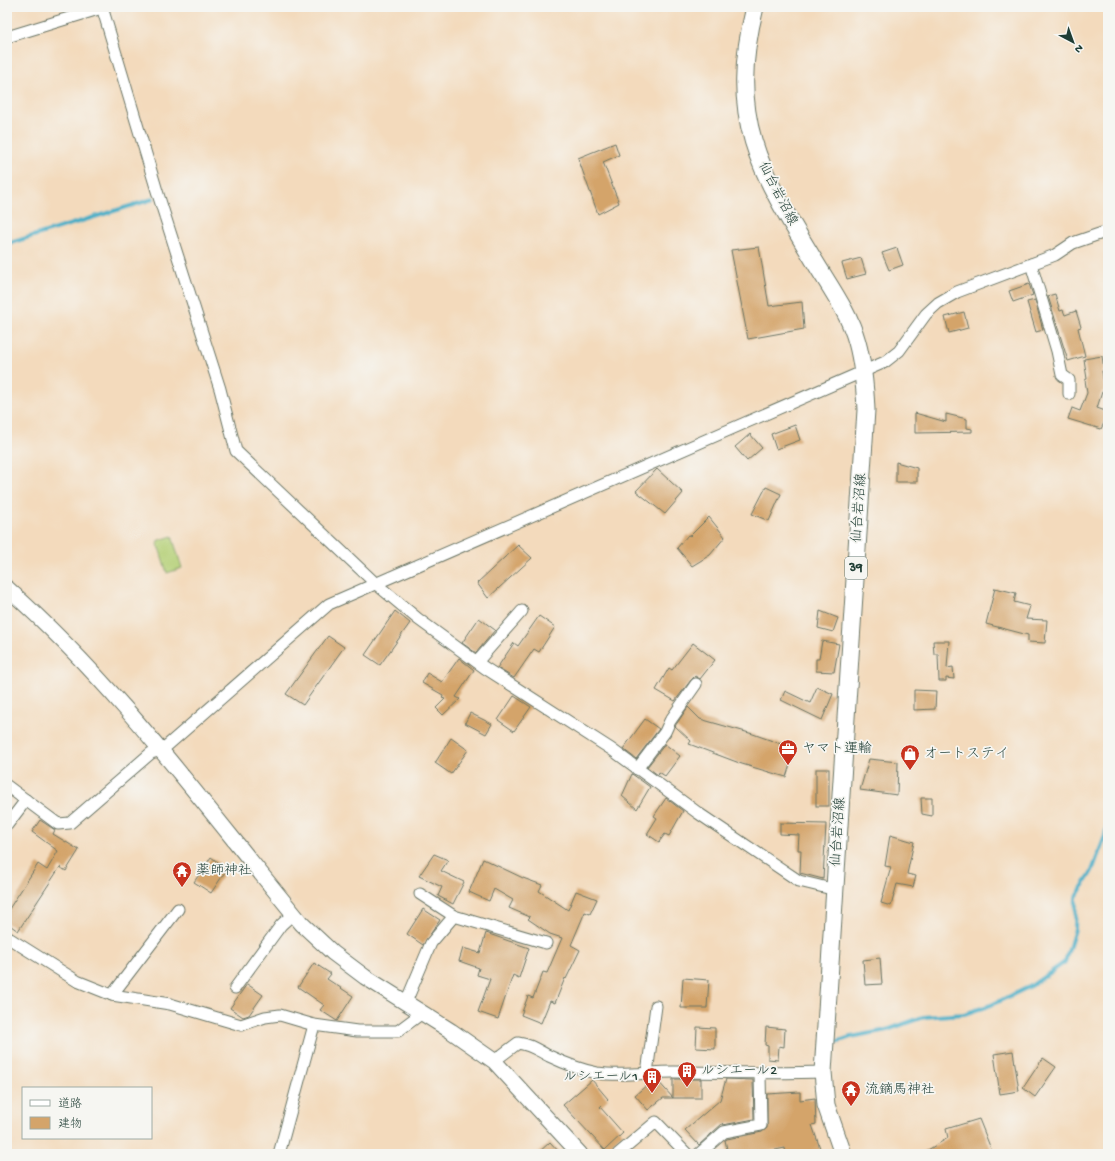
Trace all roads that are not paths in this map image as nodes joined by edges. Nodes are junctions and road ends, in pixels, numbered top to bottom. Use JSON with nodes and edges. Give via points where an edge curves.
{"nodes":[{"id":1,"x":103,"y":7,"type":"edge"},
{"id":2,"x":755,"y":7,"type":"edge"},
{"id":3,"x":7,"y":37,"type":"edge"},
{"id":4,"x":1108,"y":231,"type":"edge"},
{"id":5,"x":1031,"y":264,"type":"junction"},
{"id":6,"x":864,"y":372,"type":"junction"},
{"id":7,"x":1069,"y":394,"type":"dead end"},
{"id":8,"x":375,"y":583,"type":"junction"},
{"id":9,"x":7,"y":588,"type":"edge"},
{"id":10,"x":522,"y":611,"type":"dead end"},
{"id":11,"x":477,"y":662,"type":"junction"},
{"id":12,"x":696,"y":684,"type":"dead end"},
{"id":13,"x":162,"y":750,"type":"junction"},
{"id":14,"x":637,"y":769,"type":"junction"},
{"id":15,"x":7,"y":786,"type":"edge"},
{"id":16,"x":26,"y":800,"type":"junction"},
{"id":17,"x":7,"y":826,"type":"edge"},
{"id":18,"x":836,"y":890,"type":"junction"},
{"id":19,"x":420,"y":894,"type":"dead end"},
{"id":20,"x":178,"y":909,"type":"dead end"},
{"id":21,"x":294,"y":913,"type":"junction"},
{"id":22,"x":454,"y":916,"type":"junction"},
{"id":23,"x":7,"y":937,"type":"edge"},
{"id":24,"x":546,"y":943,"type":"dead end"},
{"id":25,"x":235,"y":988,"type":"dead end"},
{"id":26,"x":112,"y":995,"type":"junction"},
{"id":27,"x":406,"y":1002,"type":"junction"},
{"id":28,"x":656,"y":1006,"type":"dead end"},
{"id":29,"x":422,"y":1013,"type":"junction"},
{"id":30,"x":314,"y":1025,"type":"junction"},
{"id":31,"x":494,"y":1061,"type":"junction"},
{"id":32,"x":823,"y":1072,"type":"junction"},
{"id":33,"x":647,"y":1073,"type":"junction"},
{"id":34,"x":760,"y":1074,"type":"junction"},
{"id":35,"x":279,"y":1154,"type":"edge"},
{"id":36,"x":580,"y":1154,"type":"edge"},
{"id":37,"x":618,"y":1154,"type":"edge"},
{"id":38,"x":687,"y":1154,"type":"edge"},
{"id":39,"x":699,"y":1154,"type":"edge"},
{"id":40,"x":844,"y":1154,"type":"edge"}],
"edges":[{"from":1,"to":3,"type":"street"},
{"from":1,"to":8,"type":"street","via":[[157,191],[220,389],[236,451]]},
{"from":2,"to":6,"type":"main road","name":"仙台岩沼線","number":"39","via":[[745,67],[744,100],[752,142],[772,190],[840,303],[856,341]]},
{"from":4,"to":5,"type":"street","via":[[1073,243],[1055,255]]},
{"from":5,"to":6,"type":"street","via":[[957,292],[938,303],[926,314],[899,351],[885,362]]},
{"from":5,"to":7,"type":"street","via":[[1062,375],[1069,380]]},
{"from":6,"to":8,"type":"street"},
{"from":6,"to":18,"type":"main road","name":"仙台岩沼線","number":"39","via":[[866,410]]},
{"from":8,"to":11,"type":"street","via":[[418,619]]},
{"from":8,"to":13,"type":"street","via":[[329,604]]},
{"from":9,"to":13,"type":"street","via":[[85,662]]},
{"from":10,"to":11,"type":"street"},
{"from":11,"to":14,"type":"street","via":[[611,749]]},
{"from":12,"to":14,"type":"street"},
{"from":13,"to":16,"type":"street","via":[[150,753],[70,823],[58,824]]},
{"from":13,"to":21,"type":"street"},
{"from":14,"to":18,"type":"street","via":[[799,881]]},
{"from":15,"to":16,"type":"street"},
{"from":16,"to":17,"type":"street"},
{"from":18,"to":32,"type":"main road","name":"仙台岩沼線","number":"39"},
{"from":19,"to":22,"type":"street"},
{"from":20,"to":26,"type":"street"},
{"from":21,"to":25,"type":"street","via":[[281,925]]},
{"from":21,"to":27,"type":"street","via":[[333,953],[365,977]]},
{"from":22,"to":24,"type":"street"},
{"from":22,"to":27,"type":"street","via":[[431,943]]},
{"from":23,"to":26,"type":"street","via":[[77,981]]},
{"from":26,"to":30,"type":"street","via":[[170,1004],[241,1025],[280,1015]]},
{"from":27,"to":29,"type":"street"},
{"from":28,"to":33,"type":"street"},
{"from":29,"to":30,"type":"street","via":[[398,1031],[357,1031]]},
{"from":29,"to":31,"type":"street"},
{"from":30,"to":35,"type":"street"},
{"from":31,"to":33,"type":"street","via":[[518,1043],[532,1045],[568,1065],[596,1072],[621,1075]]},
{"from":31,"to":36,"type":"street"},
{"from":32,"to":34,"type":"street"},
{"from":32,"to":40,"type":"main road","name":"仙台岩沼線","number":"39","via":[[826,1105]]},
{"from":33,"to":34,"type":"street"},
{"from":34,"to":39,"type":"street","via":[[762,1126],[724,1132]]},
{"from":37,"to":38,"type":"street","via":[[656,1122]]}]}
